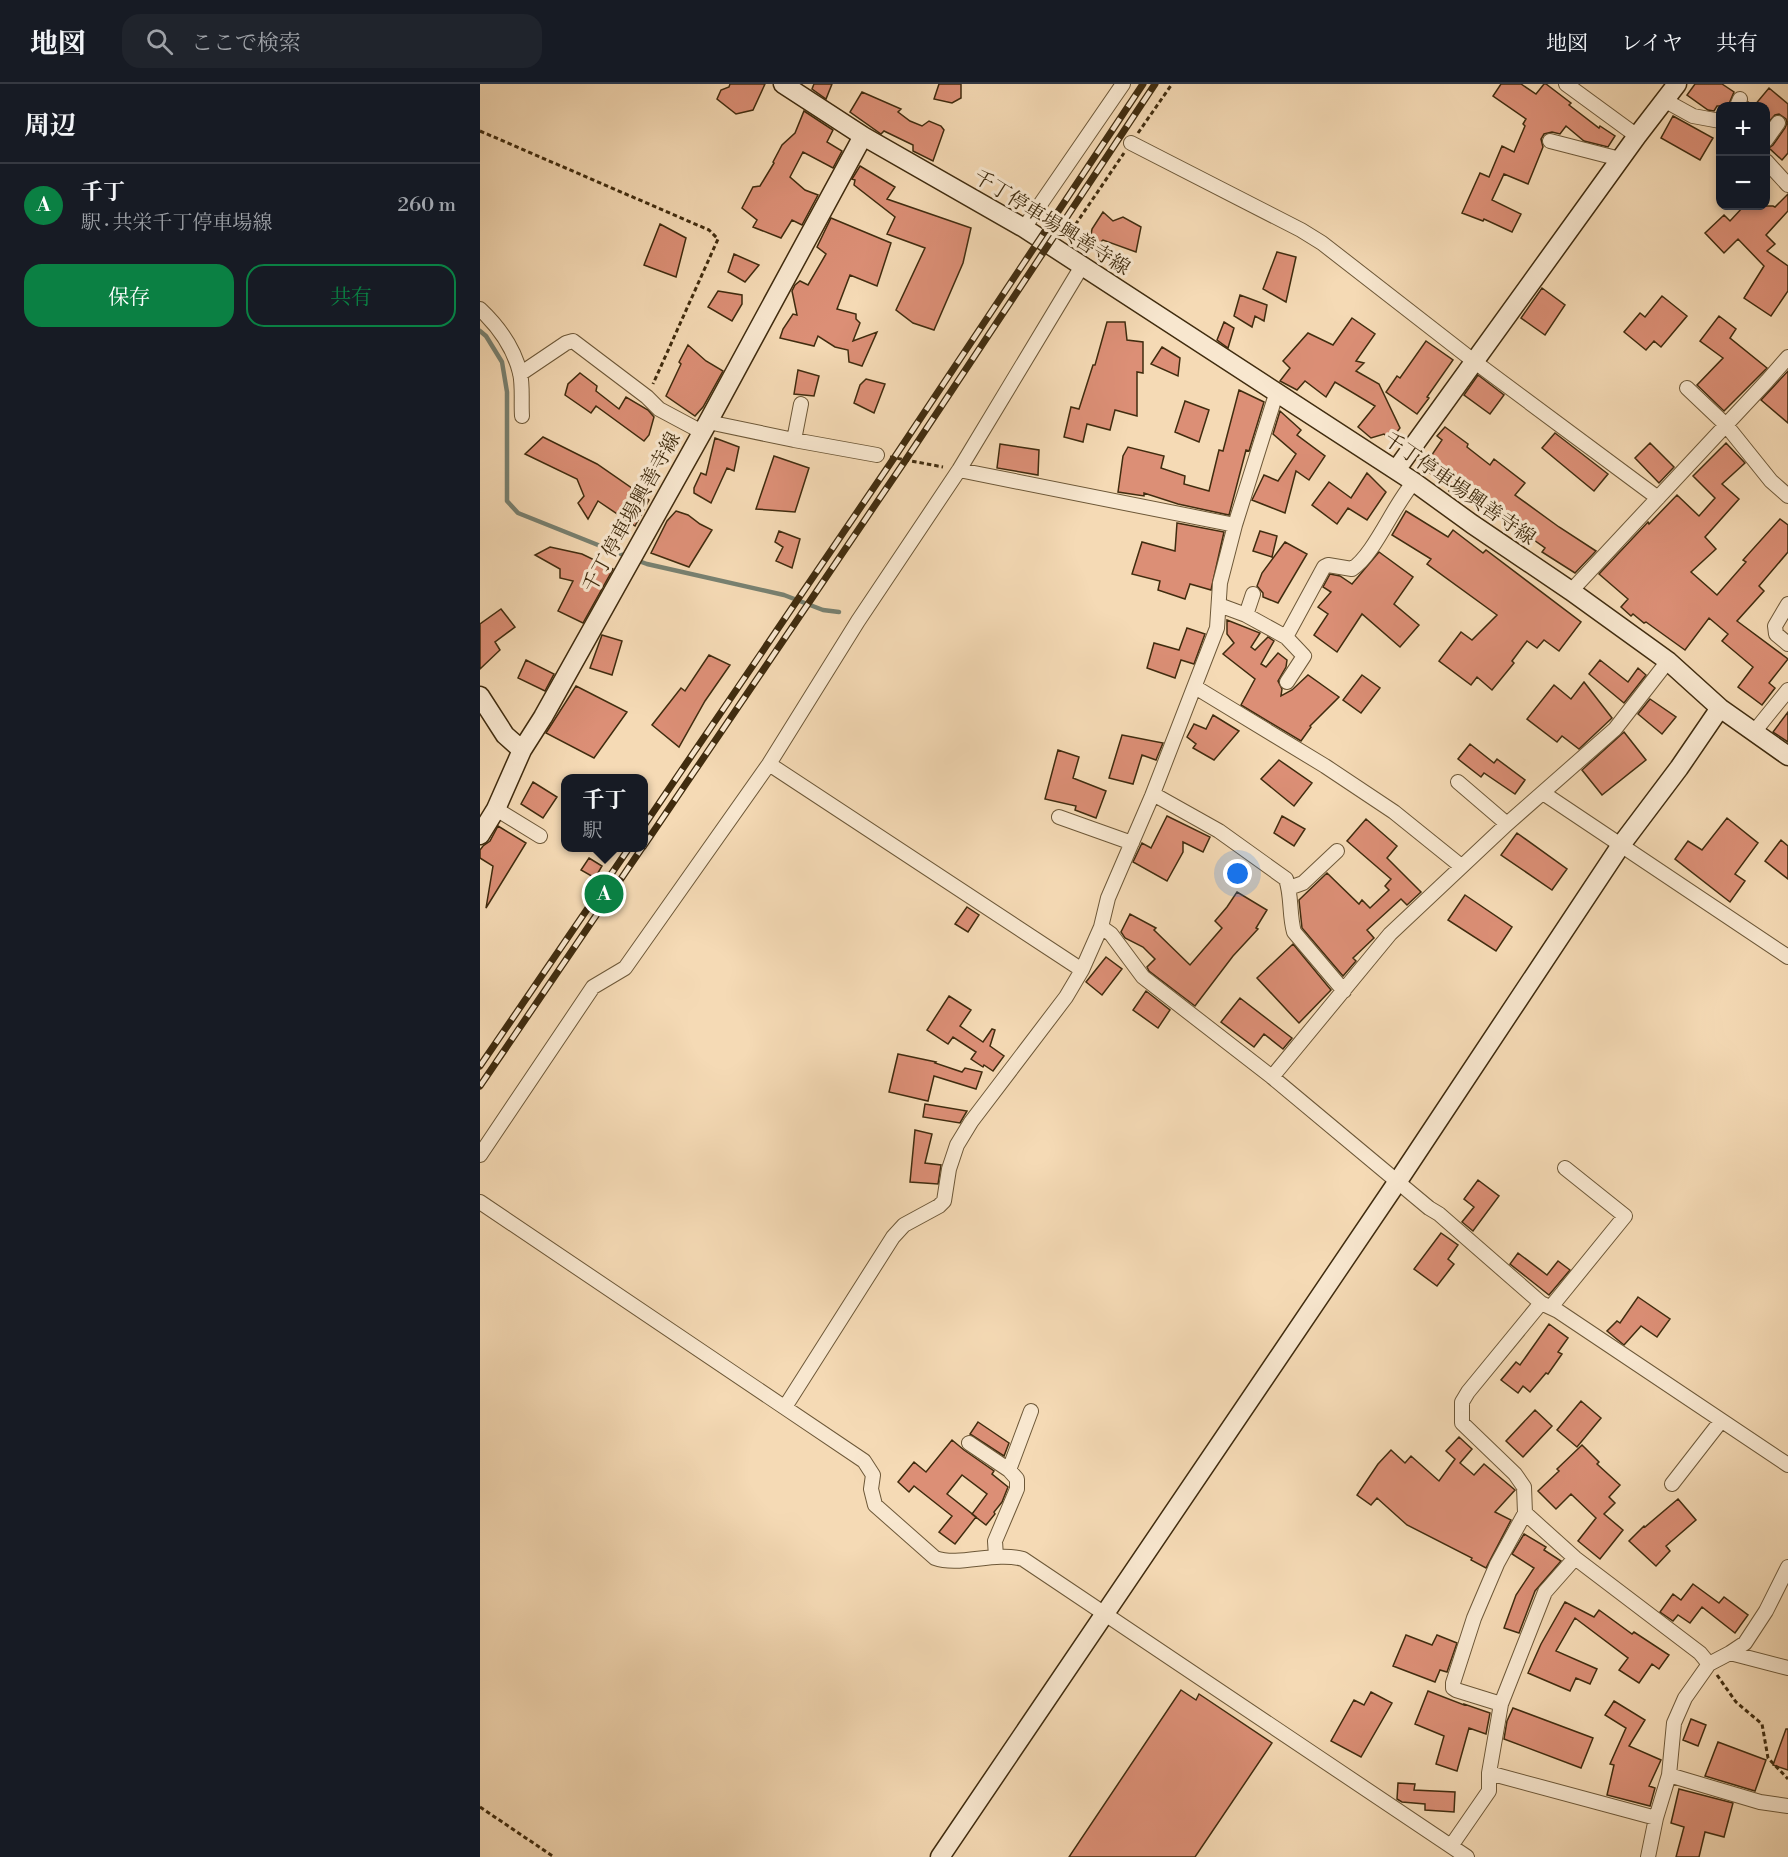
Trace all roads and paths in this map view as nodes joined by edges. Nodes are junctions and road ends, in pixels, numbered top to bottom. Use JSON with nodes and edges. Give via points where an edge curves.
{"nodes":[{"id":1,"x":783,"y":84,"type":"edge"},
{"id":2,"x":1123,"y":84,"type":"edge"},
{"id":3,"x":1172,"y":84,"type":"edge"},
{"id":4,"x":1566,"y":84,"type":"edge"},
{"id":5,"x":1677,"y":84,"type":"edge"},
{"id":6,"x":1664,"y":100,"type":"junction"},
{"id":7,"x":1716,"y":121,"type":"edge"},
{"id":8,"x":1778,"y":123,"type":"dead end"},
{"id":9,"x":480,"y":131,"type":"edge"},
{"id":10,"x":1770,"y":134,"type":"edge"},
{"id":11,"x":863,"y":136,"type":"junction"},
{"id":12,"x":1637,"y":136,"type":"junction"},
{"id":13,"x":1550,"y":141,"type":"dead end"},
{"id":14,"x":1131,"y":143,"type":"junction"},
{"id":15,"x":1620,"y":159,"type":"junction"},
{"id":16,"x":1770,"y":165,"type":"edge"},
{"id":17,"x":1788,"y":185,"type":"edge"},
{"id":18,"x":1024,"y":228,"type":"junction"},
{"id":19,"x":1057,"y":250,"type":"junction"},
{"id":20,"x":1082,"y":266,"type":"junction"},
{"id":21,"x":480,"y":309,"type":"edge"},
{"id":22,"x":1788,"y":357,"type":"edge"},
{"id":23,"x":1475,"y":362,"type":"junction"},
{"id":24,"x":520,"y":374,"type":"junction"},
{"id":25,"x":1687,"y":388,"type":"dead end"},
{"id":26,"x":1277,"y":391,"type":"junction"},
{"id":27,"x":647,"y":397,"type":"junction"},
{"id":28,"x":801,"y":404,"type":"dead end"},
{"id":29,"x":522,"y":416,"type":"dead end"},
{"id":30,"x":1726,"y":425,"type":"junction"},
{"id":31,"x":705,"y":427,"type":"junction"},
{"id":32,"x":794,"y":440,"type":"junction"},
{"id":33,"x":877,"y":455,"type":"joint"},
{"id":34,"x":959,"y":470,"type":"junction"},
{"id":35,"x":1396,"y":470,"type":"junction"},
{"id":36,"x":1414,"y":482,"type":"junction"},
{"id":37,"x":1788,"y":496,"type":"edge"},
{"id":38,"x":1658,"y":498,"type":"junction"},
{"id":39,"x":1235,"y":525,"type":"junction"},
{"id":40,"x":1571,"y":591,"type":"junction"},
{"id":41,"x":1253,"y":594,"type":"dead end"},
{"id":42,"x":1788,"y":604,"type":"edge"},
{"id":43,"x":1219,"y":605,"type":"junction"},
{"id":44,"x":1246,"y":615,"type":"junction"},
{"id":45,"x":1286,"y":637,"type":"junction"},
{"id":46,"x":1788,"y":644,"type":"edge"},
{"id":47,"x":1668,"y":661,"type":"junction"},
{"id":48,"x":1287,"y":682,"type":"dead end"},
{"id":49,"x":1195,"y":687,"type":"junction"},
{"id":50,"x":1788,"y":690,"type":"edge"},
{"id":51,"x":480,"y":696,"type":"edge"},
{"id":52,"x":1720,"y":708,"type":"junction"},
{"id":53,"x":1754,"y":732,"type":"junction"},
{"id":54,"x":522,"y":750,"type":"junction"},
{"id":55,"x":1788,"y":756,"type":"edge"},
{"id":56,"x":769,"y":764,"type":"junction"},
{"id":57,"x":1458,"y":782,"type":"dead end"},
{"id":58,"x":1543,"y":793,"type":"junction"},
{"id":59,"x":1153,"y":794,"type":"junction"},
{"id":60,"x":496,"y":808,"type":"junction"},
{"id":61,"x":1059,"y":817,"type":"dead end"},
{"id":62,"x":1507,"y":824,"type":"junction"},
{"id":63,"x":480,"y":834,"type":"edge"},
{"id":64,"x":540,"y":836,"type":"dead end"},
{"id":65,"x":1132,"y":843,"type":"junction"},
{"id":66,"x":1621,"y":845,"type":"junction"},
{"id":67,"x":1338,"y":851,"type":"dead end"},
{"id":68,"x":1461,"y":866,"type":"junction"},
{"id":69,"x":1289,"y":888,"type":"junction"},
{"id":70,"x":1101,"y":927,"type":"junction"},
{"id":71,"x":1788,"y":957,"type":"edge"},
{"id":72,"x":1082,"y":970,"type":"junction"},
{"id":73,"x":1344,"y":991,"type":"junction"},
{"id":74,"x":1272,"y":1077,"type":"junction"},
{"id":75,"x":480,"y":1155,"type":"edge"},
{"id":76,"x":1565,"y":1168,"type":"dead end"},
{"id":77,"x":1398,"y":1181,"type":"junction"},
{"id":78,"x":480,"y":1202,"type":"edge"},
{"id":79,"x":1546,"y":1305,"type":"junction"},
{"id":80,"x":785,"y":1407,"type":"junction"},
{"id":81,"x":1031,"y":1411,"type":"dead end"},
{"id":82,"x":1721,"y":1420,"type":"junction"},
{"id":83,"x":969,"y":1443,"type":"dead end"},
{"id":84,"x":1788,"y":1465,"type":"edge"},
{"id":85,"x":1009,"y":1470,"type":"junction"},
{"id":86,"x":1672,"y":1484,"type":"dead end"},
{"id":87,"x":1525,"y":1512,"type":"junction"},
{"id":88,"x":996,"y":1557,"type":"junction"},
{"id":89,"x":1575,"y":1558,"type":"junction"},
{"id":90,"x":1788,"y":1567,"type":"edge"},
{"id":91,"x":1104,"y":1614,"type":"junction"},
{"id":92,"x":1730,"y":1653,"type":"junction"},
{"id":93,"x":1709,"y":1664,"type":"junction"},
{"id":94,"x":1788,"y":1668,"type":"edge"},
{"id":95,"x":1501,"y":1704,"type":"junction"},
{"id":96,"x":1490,"y":1773,"type":"junction"},
{"id":97,"x":1669,"y":1774,"type":"junction"},
{"id":98,"x":1788,"y":1779,"type":"edge"},
{"id":99,"x":1788,"y":1806,"type":"edge"},
{"id":100,"x":480,"y":1807,"type":"edge"},
{"id":101,"x":1656,"y":1818,"type":"junction"},
{"id":102,"x":1451,"y":1846,"type":"junction"},
{"id":103,"x":554,"y":1857,"type":"edge"},
{"id":104,"x":940,"y":1857,"type":"edge"},
{"id":105,"x":1467,"y":1857,"type":"edge"},
{"id":106,"x":1648,"y":1857,"type":"edge"}],
"edges":[{"from":1,"to":11,"type":"street"},
{"from":2,"to":18,"type":"street"},
{"from":3,"to":14,"type":"path"},
{"from":4,"to":12,"type":"street"},
{"from":5,"to":6,"type":"street"},
{"from":6,"to":7,"type":"street","via":[[1693,116]]},
{"from":6,"to":12,"type":"street"},
{"from":8,"to":10,"type":"street"},
{"from":9,"to":27,"type":"path","via":[[709,230],[718,239]]},
{"from":11,"to":18,"type":"street","name":"千丁停車場興善寺線"},
{"from":11,"to":31,"type":"street","name":"千丁停車場興善寺線"},
{"from":12,"to":15,"type":"street"},
{"from":13,"to":15,"type":"street"},
{"from":14,"to":19,"type":"path"},
{"from":14,"to":23,"type":"street","via":[[1322,243]]},
{"from":15,"to":23,"type":"street"},
{"from":16,"to":17,"type":"street"},
{"from":18,"to":19,"type":"street","name":"千丁停車場興善寺線"},
{"from":19,"to":20,"type":"street","name":"千丁停車場興善寺線"},
{"from":20,"to":26,"type":"street","name":"千丁停車場興善寺線"},
{"from":20,"to":34,"type":"street"},
{"from":21,"to":24,"type":"street","via":[[509,344]]},
{"from":22,"to":30,"type":"street"},
{"from":23,"to":35,"type":"street"},
{"from":23,"to":38,"type":"street"},
{"from":24,"to":27,"type":"street","via":[[573,341]]},
{"from":24,"to":29,"type":"street"},
{"from":25,"to":30,"type":"street"},
{"from":26,"to":35,"type":"street","name":"千丁停車場興善寺線"},
{"from":26,"to":39,"type":"street"},
{"from":27,"to":31,"type":"street","via":[[659,409]]},
{"from":28,"to":32,"type":"street"},
{"from":30,"to":37,"type":"street"},
{"from":30,"to":38,"type":"street"},
{"from":31,"to":32,"type":"street"},
{"from":31,"to":54,"type":"street","name":"千丁停車場興善寺線"},
{"from":32,"to":33,"type":"street"},
{"from":33,"to":34,"type":"path"},
{"from":34,"to":39,"type":"street"},
{"from":34,"to":56,"type":"street"},
{"from":35,"to":36,"type":"street","name":"千丁停車場興善寺線"},
{"from":36,"to":40,"type":"street","name":"千丁停車場興善寺線"},
{"from":36,"to":45,"type":"street","via":[[1358,565],[1352,569],[1324,567]]},
{"from":38,"to":40,"type":"street"},
{"from":39,"to":43,"type":"street","via":[[1220,583]]},
{"from":40,"to":47,"type":"street","name":"千丁停車場興善寺線"},
{"from":41,"to":44,"type":"street"},
{"from":42,"to":46,"type":"street","via":[[1775,626],[1776,634]]},
{"from":43,"to":44,"type":"street"},
{"from":43,"to":49,"type":"street","via":[[1217,627]]},
{"from":44,"to":45,"type":"street"},
{"from":45,"to":48,"type":"street","via":[[1304,657]]},
{"from":47,"to":52,"type":"street","name":"千丁停車場興善寺線"},
{"from":47,"to":58,"type":"street","via":[[1615,729]]},
{"from":49,"to":59,"type":"street"},
{"from":49,"to":68,"type":"street","via":[[1335,773]]},
{"from":50,"to":53,"type":"street"},
{"from":51,"to":54,"type":"street","via":[[505,735]]},
{"from":52,"to":53,"type":"street","name":"千丁停車場興善寺線"},
{"from":52,"to":66,"type":"street"},
{"from":53,"to":55,"type":"street","name":"千丁停車場興善寺線"},
{"from":54,"to":60,"type":"street","name":"千丁停車場興善寺線"},
{"from":56,"to":72,"type":"street"},
{"from":56,"to":75,"type":"street","via":[[625,968],[593,987]]},
{"from":57,"to":62,"type":"street"},
{"from":58,"to":62,"type":"street"},
{"from":58,"to":66,"type":"street"},
{"from":59,"to":65,"type":"street"},
{"from":59,"to":69,"type":"street","via":[[1219,831],[1286,879]]},
{"from":60,"to":63,"type":"street","name":"千丁停車場興善寺線"},
{"from":60,"to":64,"type":"street"},
{"from":61,"to":65,"type":"street"},
{"from":62,"to":68,"type":"street"},
{"from":65,"to":70,"type":"street","via":[[1108,898]]},
{"from":66,"to":71,"type":"street"},
{"from":66,"to":77,"type":"street"},
{"from":67,"to":69,"type":"street","via":[[1304,883]]},
{"from":68,"to":73,"type":"street","via":[[1390,934]]},
{"from":69,"to":73,"type":"street","via":[[1294,932]]},
{"from":70,"to":72,"type":"street"},
{"from":70,"to":74,"type":"street","via":[[1111,934],[1143,977]]},
{"from":72,"to":80,"type":"street","via":[[1066,997],[970,1122],[954,1153],[944,1201],[904,1225],[893,1237]]},
{"from":73,"to":74,"type":"street"},
{"from":74,"to":77,"type":"street"},
{"from":76,"to":79,"type":"street","via":[[1624,1216]]},
{"from":77,"to":79,"type":"street"},
{"from":77,"to":91,"type":"street"},
{"from":78,"to":80,"type":"street"},
{"from":79,"to":82,"type":"street"},
{"from":79,"to":87,"type":"street","via":[[1462,1402],[1462,1423],[1524,1487]]},
{"from":80,"to":88,"type":"street","via":[[864,1461],[873,1474],[875,1504],[935,1558],[947,1561]]},
{"from":81,"to":85,"type":"street"},
{"from":82,"to":84,"type":"street"},
{"from":82,"to":86,"type":"street"},
{"from":83,"to":85,"type":"street"},
{"from":85,"to":88,"type":"street","via":[[1017,1479],[1017,1489],[995,1541]]},
{"from":87,"to":89,"type":"street"},
{"from":87,"to":95,"type":"street","via":[[1478,1607],[1452,1683],[1456,1690]]},
{"from":88,"to":91,"type":"street","via":[[1023,1559]]},
{"from":89,"to":93,"type":"street","via":[[1700,1653]]},
{"from":89,"to":95,"type":"street","via":[[1545,1592]]},
{"from":90,"to":92,"type":"street","via":[[1745,1643]]},
{"from":91,"to":102,"type":"street"},
{"from":91,"to":104,"type":"street"},
{"from":92,"to":93,"type":"street"},
{"from":92,"to":94,"type":"street"},
{"from":93,"to":97,"type":"street","via":[[1685,1698],[1674,1723]]},
{"from":93,"to":98,"type":"path","via":[[1736,1702],[1762,1724],[1768,1758]]},
{"from":95,"to":96,"type":"street"},
{"from":96,"to":101,"type":"street"},
{"from":96,"to":102,"type":"street","via":[[1489,1791]]},
{"from":97,"to":99,"type":"street","via":[[1760,1802]]},
{"from":97,"to":101,"type":"street"},
{"from":100,"to":103,"type":"path"},
{"from":101,"to":106,"type":"street"},
{"from":102,"to":105,"type":"street"}]}
